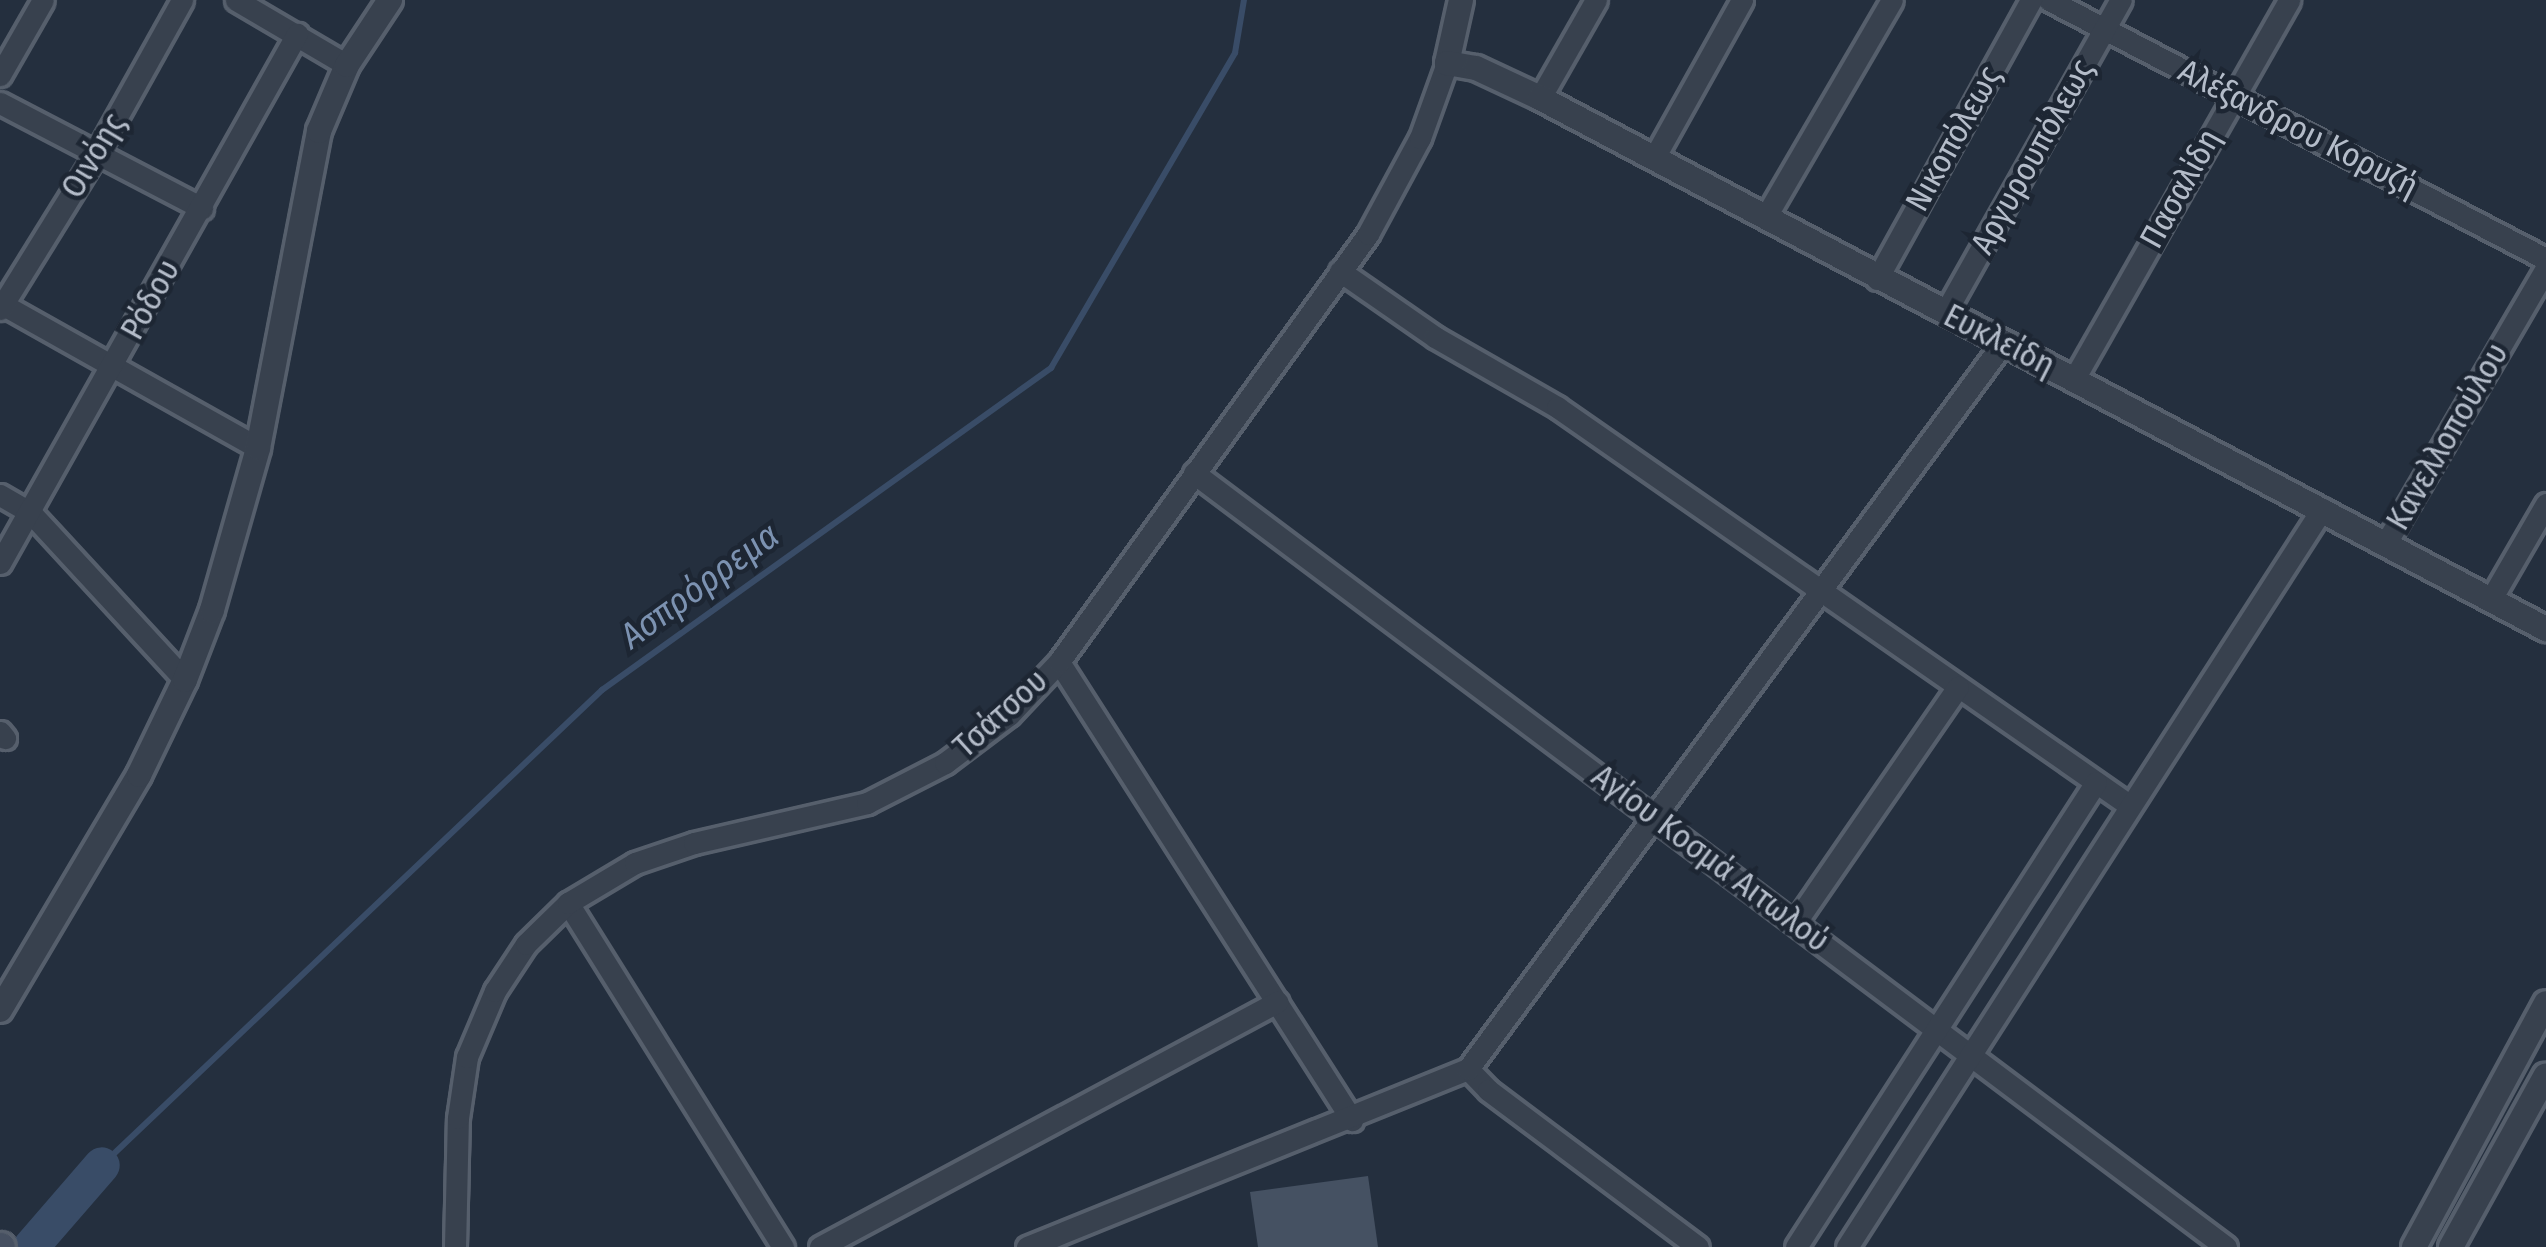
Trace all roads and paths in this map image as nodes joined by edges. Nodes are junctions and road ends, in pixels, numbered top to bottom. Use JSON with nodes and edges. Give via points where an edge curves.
{"nodes":[{"id":1,"x":43,"y":0,"type":"edge"},
{"id":2,"x":182,"y":0,"type":"edge"},
{"id":3,"x":236,"y":0,"type":"edge"},
{"id":4,"x":390,"y":0,"type":"edge"},
{"id":5,"x":1461,"y":0,"type":"edge"},
{"id":6,"x":1596,"y":0,"type":"edge"},
{"id":7,"x":1742,"y":0,"type":"edge"},
{"id":8,"x":1892,"y":0,"type":"edge"},
{"id":9,"x":2031,"y":0,"type":"edge"},
{"id":10,"x":2049,"y":0,"type":"edge"},
{"id":11,"x":2121,"y":0,"type":"edge"},
{"id":12,"x":2289,"y":0,"type":"edge"},
{"id":13,"x":2104,"y":28,"type":"junction"},
{"id":14,"x":297,"y":34,"type":"junction"},
{"id":15,"x":1447,"y":63,"type":"junction"},
{"id":16,"x":346,"y":65,"type":"junction"},
{"id":17,"x":0,"y":75,"type":"edge"},
{"id":18,"x":2233,"y":95,"type":"junction"},
{"id":19,"x":1540,"y":98,"type":"junction"},
{"id":20,"x":0,"y":103,"type":"edge"},
{"id":21,"x":98,"y":151,"type":"junction"},
{"id":22,"x":1654,"y":158,"type":"junction"},
{"id":23,"x":202,"y":208,"type":"junction"},
{"id":24,"x":1765,"y":218,"type":"junction"},
{"id":25,"x":2546,"y":264,"type":"edge"},
{"id":26,"x":1340,"y":272,"type":"junction"},
{"id":27,"x":1876,"y":279,"type":"junction"},
{"id":28,"x":1,"y":305,"type":"edge"},
{"id":29,"x":1945,"y":313,"type":"junction"},
{"id":30,"x":2003,"y":343,"type":"junction"},
{"id":31,"x":112,"y":369,"type":"junction"},
{"id":32,"x":2074,"y":379,"type":"junction"},
{"id":33,"x":258,"y":448,"type":"junction"},
{"id":34,"x":1194,"y":473,"type":"junction"},
{"id":35,"x":0,"y":495,"type":"edge"},
{"id":36,"x":2546,"y":504,"type":"edge"},
{"id":37,"x":2322,"y":508,"type":"junction"},
{"id":38,"x":30,"y":512,"type":"junction"},
{"id":39,"x":2386,"y":543,"type":"junction"},
{"id":40,"x":0,"y":563,"type":"edge"},
{"id":41,"x":1821,"y":591,"type":"junction"},
{"id":42,"x":2491,"y":599,"type":"junction"},
{"id":43,"x":2546,"y":629,"type":"edge"},
{"id":44,"x":1059,"y":662,"type":"junction"},
{"id":45,"x":185,"y":680,"type":"junction"},
{"id":46,"x":1958,"y":687,"type":"junction"},
{"id":47,"x":2096,"y":782,"type":"junction"},
{"id":48,"x":2129,"y":806,"type":"junction"},
{"id":49,"x":1656,"y":818,"type":"junction"},
{"id":50,"x":568,"y":903,"type":"junction"},
{"id":51,"x":1795,"y":922,"type":"junction"},
{"id":52,"x":1277,"y":1002,"type":"junction"},
{"id":53,"x":2546,"y":1003,"type":"edge"},
{"id":54,"x":0,"y":1010,"type":"edge"},
{"id":55,"x":1937,"y":1029,"type":"junction"},
{"id":56,"x":1970,"y":1054,"type":"junction"},
{"id":57,"x":1468,"y":1069,"type":"junction"},
{"id":58,"x":2546,"y":1075,"type":"edge"},
{"id":59,"x":1352,"y":1120,"type":"junction"},
{"id":60,"x":455,"y":1247,"type":"edge"},
{"id":61,"x":783,"y":1247,"type":"edge"},
{"id":62,"x":820,"y":1247,"type":"edge"},
{"id":63,"x":1027,"y":1247,"type":"edge"},
{"id":64,"x":1698,"y":1247,"type":"edge"},
{"id":65,"x":1796,"y":1247,"type":"edge"},
{"id":66,"x":1847,"y":1247,"type":"edge"},
{"id":67,"x":2226,"y":1247,"type":"edge"},
{"id":68,"x":2414,"y":1247,"type":"edge"},
{"id":69,"x":2451,"y":1247,"type":"edge"}],
"edges":[{"from":1,"to":17,"type":"street"},
{"from":2,"to":21,"type":"street","name":"Οινόης"},
{"from":3,"to":14,"type":"street"},
{"from":4,"to":16,"type":"street"},
{"from":5,"to":15,"type":"street","name":"Τσάτσου"},
{"from":6,"to":19,"type":"street"},
{"from":7,"to":22,"type":"street"},
{"from":8,"to":24,"type":"street"},
{"from":9,"to":27,"type":"street","name":"Νικοπόλεως"},
{"from":10,"to":13,"type":"street","name":"Αλέξανδρου Κορυζή"},
{"from":11,"to":13,"type":"street","name":"Αργυρουπόλεως"},
{"from":12,"to":18,"type":"street","name":"Πασαλίδη"},
{"from":13,"to":18,"type":"street","name":"Αλέξανδρου Κορυζή"},
{"from":13,"to":29,"type":"street","name":"Αργυρουπόλεως"},
{"from":14,"to":16,"type":"street"},
{"from":14,"to":23,"type":"street","name":"Ρόδου"},
{"from":15,"to":19,"type":"street","name":"Ευκλείδη"},
{"from":15,"to":26,"type":"street","name":"Τσάτσου","via":[[1393,196]]},
{"from":16,"to":33,"type":"street","via":[[306,178]]},
{"from":18,"to":25,"type":"street","name":"Αλέξανδρου Κορυζή"},
{"from":18,"to":32,"type":"street","name":"Πασαλίδη"},
{"from":19,"to":22,"type":"street","name":"Ευκλείδη"},
{"from":20,"to":21,"type":"street"},
{"from":21,"to":23,"type":"street"},
{"from":21,"to":28,"type":"street","name":"Οινόης"},
{"from":22,"to":24,"type":"street","name":"Ευκλείδη"},
{"from":23,"to":31,"type":"street","name":"Ρόδου"},
{"from":24,"to":27,"type":"street","name":"Ευκλείδη"},
{"from":25,"to":39,"type":"street","name":"Κανελλοπούλου"},
{"from":26,"to":34,"type":"street","name":"Τσάτσου"},
{"from":26,"to":41,"type":"street","via":[[1557,407]]},
{"from":27,"to":29,"type":"street","name":"Ευκλείδη"},
{"from":28,"to":31,"type":"street"},
{"from":29,"to":30,"type":"street","name":"Ευκλείδη"},
{"from":30,"to":32,"type":"street","name":"Ευκλείδη"},
{"from":30,"to":41,"type":"street"},
{"from":31,"to":33,"type":"street"},
{"from":31,"to":38,"type":"street","name":"Ρόδου"},
{"from":32,"to":37,"type":"street","name":"Ευκλείδη"},
{"from":33,"to":45,"type":"street"},
{"from":34,"to":44,"type":"street","name":"Τσάτσου"},
{"from":34,"to":49,"type":"street","name":"Αγίου Κοσμά Αιτωλού"},
{"from":35,"to":38,"type":"street"},
{"from":36,"to":42,"type":"street"},
{"from":37,"to":39,"type":"street","name":"Ευκλείδη"},
{"from":37,"to":48,"type":"street"},
{"from":38,"to":40,"type":"street","name":"Ρόδου"},
{"from":38,"to":45,"type":"street"},
{"from":39,"to":42,"type":"street","name":"Ευκλείδη"},
{"from":41,"to":46,"type":"street"},
{"from":41,"to":49,"type":"street"},
{"from":42,"to":43,"type":"street","name":"Ευκλείδη"},
{"from":44,"to":50,"type":"street","name":"Τσάτσου","via":[[990,732],[893,793],[820,818],[665,850]]},
{"from":44,"to":52,"type":"street"},
{"from":45,"to":54,"type":"street","via":[[139,775]]},
{"from":46,"to":47,"type":"street"},
{"from":46,"to":51,"type":"street"},
{"from":47,"to":48,"type":"street"},
{"from":47,"to":55,"type":"street"},
{"from":48,"to":56,"type":"street"},
{"from":49,"to":51,"type":"street","name":"Αγίου Κοσμά Αιτωλού"},
{"from":49,"to":57,"type":"street"},
{"from":50,"to":60,"type":"street","name":"Τσάτσου","via":[[509,966],[472,1042],[458,1118]]},
{"from":50,"to":61,"type":"street"},
{"from":51,"to":55,"type":"street","name":"Αγίου Κοσμά Αιτωλού"},
{"from":52,"to":59,"type":"street"},
{"from":52,"to":62,"type":"street"},
{"from":53,"to":68,"type":"street"},
{"from":55,"to":56,"type":"street","name":"Αγίου Κοσμά Αιτωλού"},
{"from":55,"to":65,"type":"street"},
{"from":56,"to":66,"type":"street"},
{"from":56,"to":67,"type":"street","name":"Αγίου Κοσμά Αιτωλού"},
{"from":57,"to":59,"type":"street"},
{"from":57,"to":64,"type":"street"},
{"from":58,"to":69,"type":"street"},
{"from":59,"to":63,"type":"street"}]}
